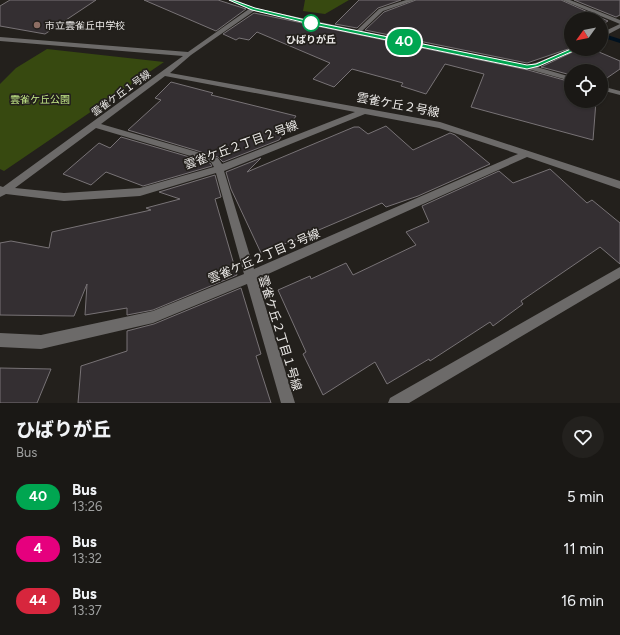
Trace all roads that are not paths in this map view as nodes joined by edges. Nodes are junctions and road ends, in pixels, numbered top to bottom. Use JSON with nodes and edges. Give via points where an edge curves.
{"nodes":[{"id":1,"x":231,"y":0,"type":"edge"},
{"id":2,"x":412,"y":0,"type":"edge"},
{"id":3,"x":565,"y":0,"type":"edge"},
{"id":4,"x":253,"y":9,"type":"junction"},
{"id":5,"x":620,"y":22,"type":"edge"},
{"id":6,"x":620,"y":26,"type":"edge"},
{"id":7,"x":358,"y":32,"type":"junction"},
{"id":8,"x":608,"y":32,"type":"edge"},
{"id":9,"x":0,"y":39,"type":"edge"},
{"id":10,"x":189,"y":54,"type":"junction"},
{"id":11,"x":564,"y":54,"type":"edge"},
{"id":12,"x":527,"y":67,"type":"junction"},
{"id":13,"x":164,"y":74,"type":"junction"},
{"id":14,"x":564,"y":78,"type":"edge"},
{"id":15,"x":608,"y":90,"type":"edge"},
{"id":16,"x":620,"y":93,"type":"edge"},
{"id":17,"x":365,"y":111,"type":"junction"},
{"id":18,"x":95,"y":125,"type":"junction"},
{"id":19,"x":527,"y":154,"type":"junction"},
{"id":20,"x":219,"y":169,"type":"junction"},
{"id":21,"x":620,"y":185,"type":"edge"},
{"id":22,"x":1,"y":192,"type":"edge"},
{"id":23,"x":620,"y":272,"type":"edge"},
{"id":24,"x":250,"y":277,"type":"junction"},
{"id":25,"x":0,"y":340,"type":"edge"},
{"id":26,"x":288,"y":403,"type":"edge"},
{"id":27,"x":395,"y":403,"type":"edge"}],
"edges":[{"from":1,"to":4,"type":"street"},
{"from":2,"to":7,"type":"street","via":[[381,10]]},
{"from":3,"to":5,"type":"street"},
{"from":4,"to":7,"type":"street"},
{"from":4,"to":10,"type":"street","name":"雲雀ケ丘１号線"},
{"from":6,"to":8,"type":"street"},
{"from":7,"to":12,"type":"street"},
{"from":9,"to":10,"type":"street"},
{"from":10,"to":13,"type":"street","name":"雲雀ケ丘１号線"},
{"from":11,"to":12,"type":"street"},
{"from":12,"to":14,"type":"street"},
{"from":13,"to":17,"type":"street","name":"雲雀ケ丘２号線"},
{"from":13,"to":18,"type":"street","name":"雲雀ケ丘１号線"},
{"from":15,"to":16,"type":"street"},
{"from":17,"to":19,"type":"street","name":"雲雀ケ丘２号線","via":[[440,125]]},
{"from":17,"to":20,"type":"street","name":"雲雀ケ丘２丁目２号線"},
{"from":18,"to":20,"type":"street","via":[[215,160]]},
{"from":18,"to":22,"type":"street","name":"雲雀ケ丘１号線"},
{"from":19,"to":21,"type":"street","name":"雲雀ケ丘２号線"},
{"from":19,"to":24,"type":"street","name":"雲雀ケ丘２丁目３号線"},
{"from":20,"to":22,"type":"street","name":"雲雀ケ丘２丁目２号線","via":[[140,192],[64,197]]},
{"from":20,"to":24,"type":"street","name":"雲雀ケ丘２丁目１号線"},
{"from":23,"to":27,"type":"street"},
{"from":24,"to":25,"type":"street","name":"雲雀ケ丘２丁目３号線","via":[[153,317],[41,342]]},
{"from":24,"to":26,"type":"street","name":"雲雀ケ丘２丁目１号線"}]}
